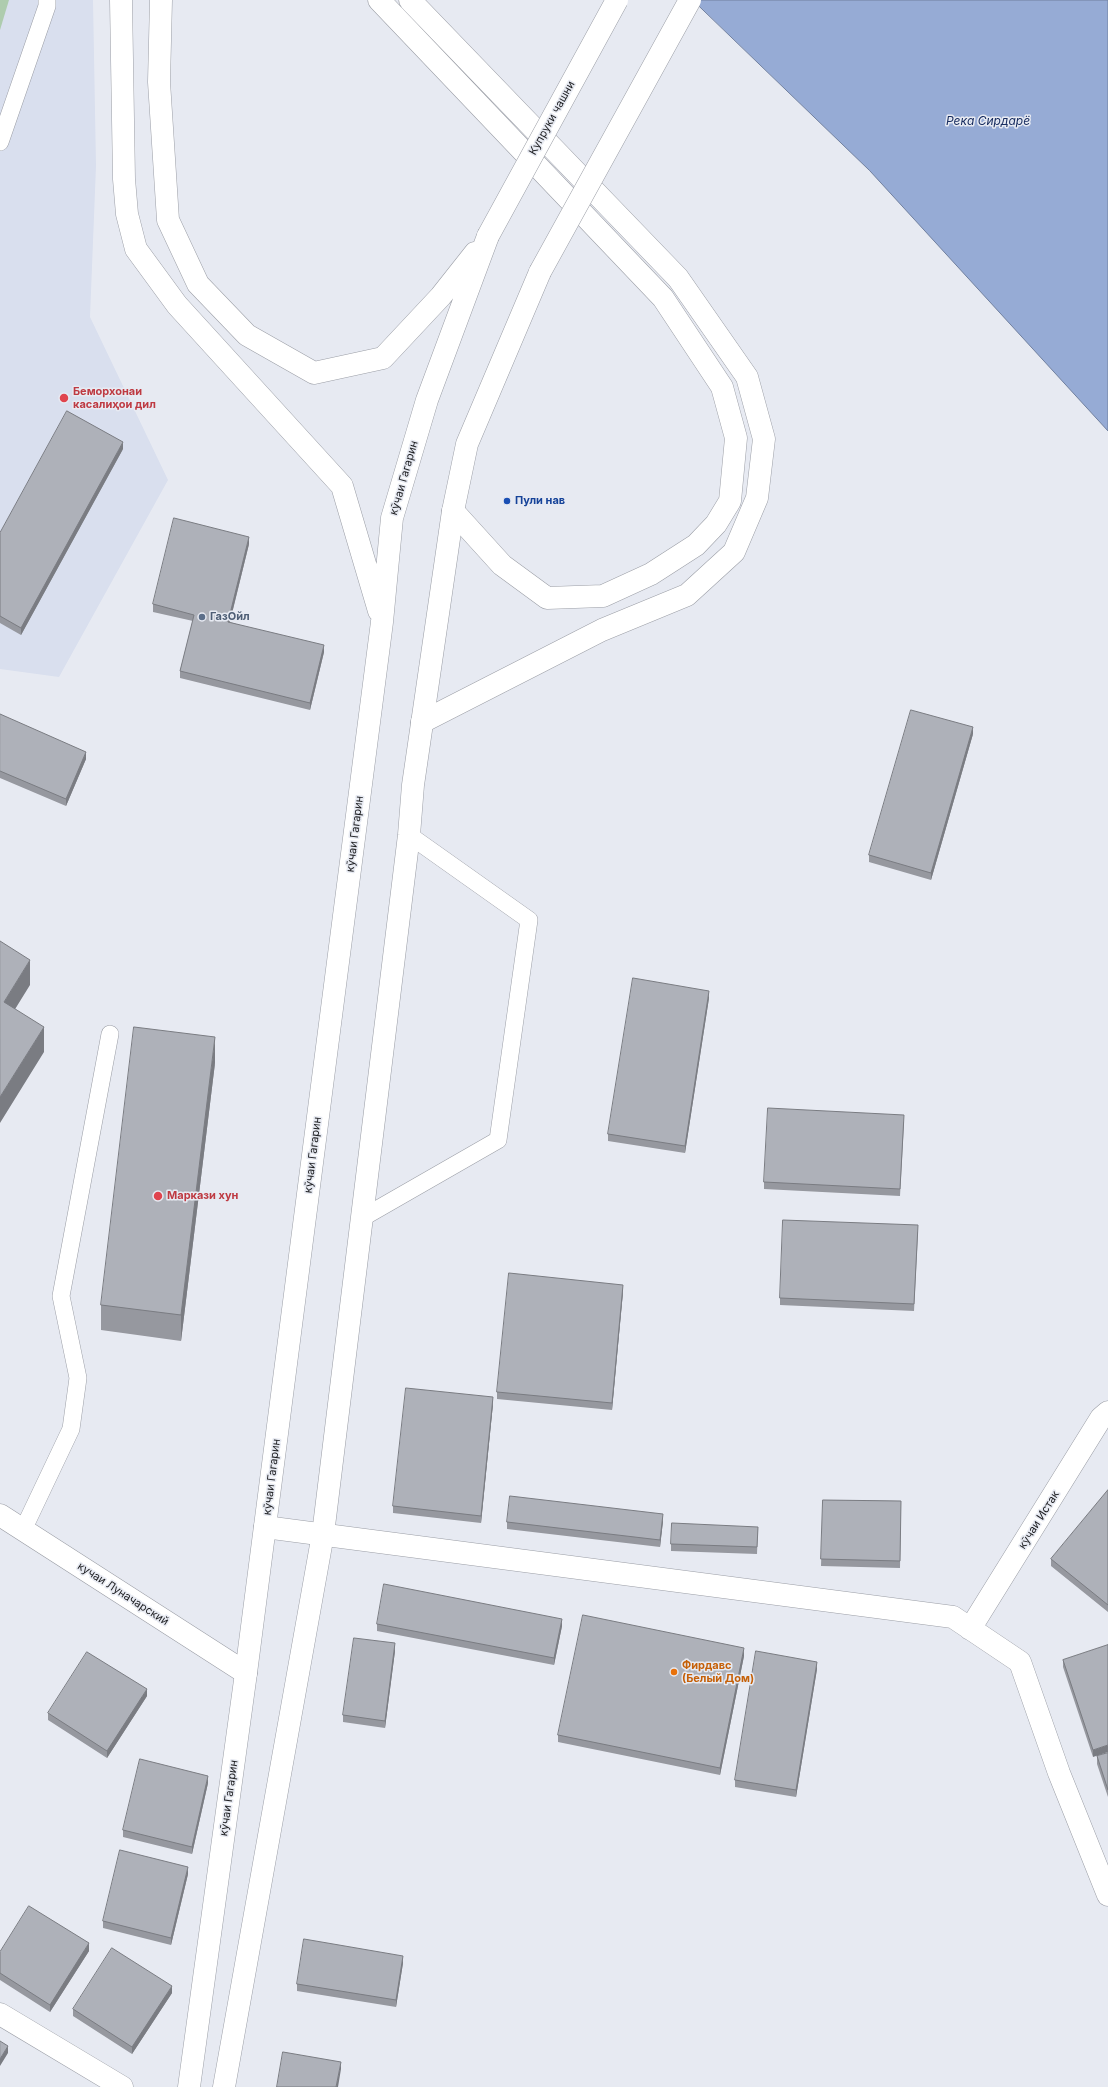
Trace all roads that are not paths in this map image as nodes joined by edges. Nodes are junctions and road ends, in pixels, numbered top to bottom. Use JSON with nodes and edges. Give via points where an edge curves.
{"nodes":[{"id":1,"x":47,"y":0,"type":"edge"},
{"id":2,"x":121,"y":0,"type":"edge"},
{"id":3,"x":161,"y":0,"type":"edge"},
{"id":4,"x":379,"y":0,"type":"edge"},
{"id":5,"x":410,"y":0,"type":"edge"},
{"id":6,"x":617,"y":0,"type":"edge"},
{"id":7,"x":690,"y":0,"type":"edge"},
{"id":8,"x":0,"y":142,"type":"edge"},
{"id":9,"x":488,"y":236,"type":"junction"},
{"id":10,"x":453,"y":511,"type":"junction"},
{"id":11,"x":382,"y":622,"type":"junction"},
{"id":12,"x":422,"y":722,"type":"junction"},
{"id":13,"x":409,"y":835,"type":"junction"},
{"id":14,"x":110,"y":1034,"type":"dead end"},
{"id":15,"x":362,"y":1218,"type":"junction"},
{"id":16,"x":1108,"y":1412,"type":"edge"},
{"id":17,"x":0,"y":1515,"type":"edge"},
{"id":18,"x":265,"y":1528,"type":"junction"},
{"id":19,"x":23,"y":1530,"type":"junction"},
{"id":20,"x":323,"y":1534,"type":"junction"},
{"id":21,"x":970,"y":1629,"type":"junction"},
{"id":22,"x":246,"y":1673,"type":"junction"},
{"id":23,"x":1108,"y":1895,"type":"edge"},
{"id":24,"x":0,"y":2014,"type":"edge"},
{"id":25,"x":122,"y":2087,"type":"edge"},
{"id":26,"x":189,"y":2087,"type":"edge"},
{"id":27,"x":224,"y":2087,"type":"edge"}],
"edges":[{"from":1,"to":8,"type":"lane"},
{"from":2,"to":11,"type":"main road","via":[[124,179],[127,214],[136,249],[177,305],[342,486]]},
{"from":3,"to":9,"type":"main road","via":[[159,82],[168,220],[198,284],[247,335],[314,372],[383,358],[441,296]]},
{"from":4,"to":10,"type":"main road","via":[[663,298],[722,387],[736,438],[730,501],[716,524],[696,545],[651,574],[603,596],[547,598],[502,564]]},
{"from":5,"to":12,"type":"main road","via":[[678,278],[747,376],[764,439],[757,498],[734,552],[687,595],[602,630]]},
{"from":6,"to":9,"type":"main road","name":"Купруки чашни","bridge":true},
{"from":7,"to":10,"type":"main road","bridge":true,"via":[[540,272],[467,444]]},
{"from":9,"to":11,"type":"main road","name":"кӯчаи Гагарин","via":[[427,400],[392,518]]},
{"from":10,"to":12,"type":"main road"},
{"from":11,"to":18,"type":"main road","name":"кӯчаи Гагарин"},
{"from":12,"to":13,"type":"main road"},
{"from":13,"to":15,"type":"main road"},
{"from":13,"to":15,"type":"lane","via":[[529,920],[498,1140]]},
{"from":14,"to":19,"type":"lane","via":[[61,1296],[78,1378],[71,1429]]},
{"from":15,"to":20,"type":"main road"},
{"from":16,"to":21,"type":"main road","name":"кӯчаи Истак","via":[[1101,1418]]},
{"from":17,"to":19,"type":"main road","name":"кучаи Луначарский"},
{"from":18,"to":20,"type":"main road"},
{"from":18,"to":22,"type":"main road","name":"кӯчаи Гагарин"},
{"from":19,"to":22,"type":"main road","name":"кучаи Луначарский"},
{"from":20,"to":21,"type":"main road","via":[[953,1617]]},
{"from":20,"to":27,"type":"main road"},
{"from":21,"to":23,"type":"main road","via":[[1020,1662],[1059,1773]]},
{"from":22,"to":26,"type":"main road","name":"кӯчаи Гагарин"},
{"from":24,"to":25,"type":"main road"}]}
